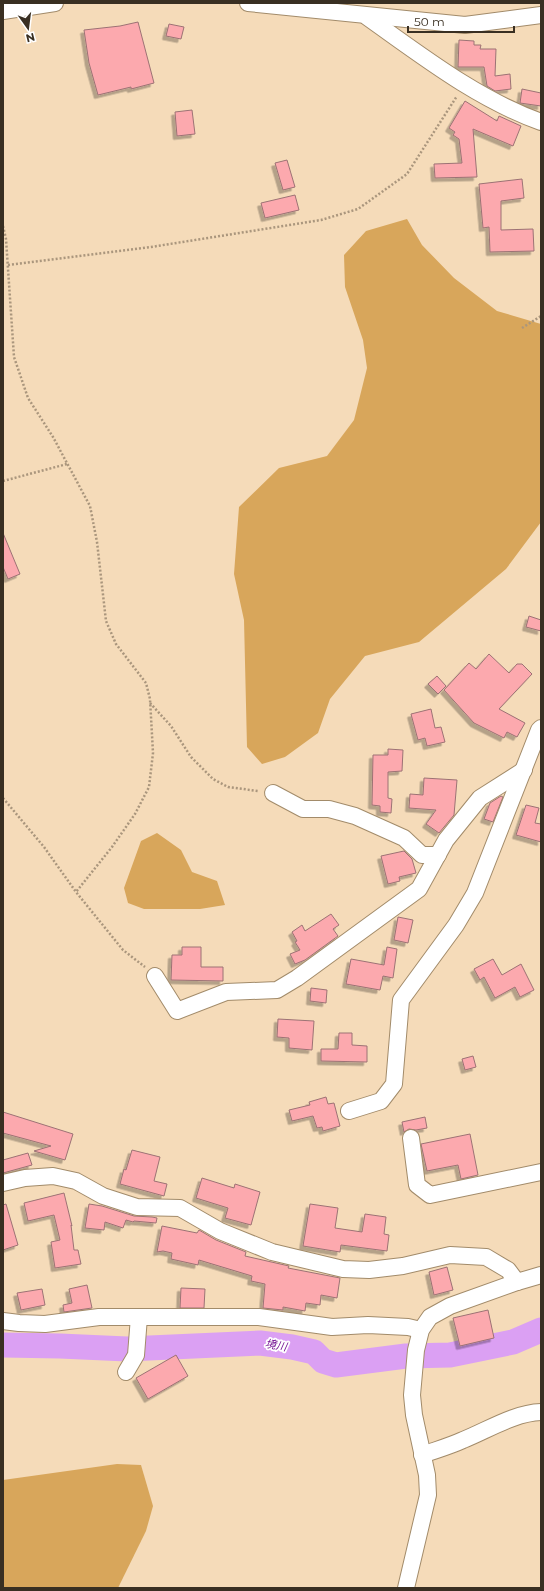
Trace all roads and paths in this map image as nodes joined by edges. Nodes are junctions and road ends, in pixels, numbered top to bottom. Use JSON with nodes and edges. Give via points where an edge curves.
{"nodes":[{"id":1,"x":55,"y":3,"type":"edge"},
{"id":2,"x":248,"y":3,"type":"edge"},
{"id":3,"x":3,"y":11,"type":"edge"},
{"id":4,"x":541,"y":15,"type":"edge"},
{"id":5,"x":365,"y":16,"type":"junction"},
{"id":6,"x":464,"y":84,"type":"junction"},
{"id":7,"x":541,"y":122,"type":"edge"},
{"id":8,"x":3,"y":226,"type":"edge"},
{"id":9,"x":8,"y":265,"type":"junction"},
{"id":10,"x":541,"y":316,"type":"edge"},
{"id":11,"x":522,"y":328,"type":"dead end"},
{"id":12,"x":67,"y":464,"type":"junction"},
{"id":13,"x":3,"y":481,"type":"edge"},
{"id":14,"x":150,"y":703,"type":"junction"},
{"id":15,"x":541,"y":728,"type":"edge"},
{"id":16,"x":524,"y":770,"type":"junction"},
{"id":17,"x":273,"y":793,"type":"joint"},
{"id":18,"x":3,"y":798,"type":"edge"},
{"id":19,"x":438,"y":855,"type":"junction"},
{"id":20,"x":76,"y":892,"type":"junction"},
{"id":21,"x":155,"y":976,"type":"joint"},
{"id":22,"x":348,"y":1111,"type":"dead end"},
{"id":23,"x":411,"y":1138,"type":"dead end"},
{"id":24,"x":541,"y":1172,"type":"edge"},
{"id":25,"x":3,"y":1183,"type":"edge"},
{"id":26,"x":541,"y":1275,"type":"edge"},
{"id":27,"x":517,"y":1282,"type":"junction"},
{"id":28,"x":139,"y":1317,"type":"junction"},
{"id":29,"x":3,"y":1321,"type":"edge"},
{"id":30,"x":421,"y":1330,"type":"junction"},
{"id":31,"x":126,"y":1372,"type":"dead end"},
{"id":32,"x":541,"y":1412,"type":"edge"},
{"id":33,"x":422,"y":1455,"type":"junction"},
{"id":34,"x":406,"y":1588,"type":"edge"}],
"edges":[{"from":1,"to":3,"type":"street"},
{"from":2,"to":5,"type":"street"},
{"from":4,"to":5,"type":"street","via":[[465,25]]},
{"from":5,"to":6,"type":"street"},
{"from":6,"to":7,"type":"street","via":[[518,114]]},
{"from":6,"to":9,"type":"path","via":[[407,174],[358,209],[321,220],[151,247]]},
{"from":8,"to":9,"type":"path"},
{"from":9,"to":12,"type":"path","via":[[14,357],[28,398]]},
{"from":10,"to":11,"type":"path"},
{"from":12,"to":13,"type":"path"},
{"from":12,"to":14,"type":"path","via":[[90,506],[106,621],[116,644],[146,683]]},
{"from":14,"to":17,"type":"path","via":[[171,726],[191,757],[213,779],[228,787]]},
{"from":14,"to":20,"type":"path","via":[[153,753],[149,786],[135,814]]},
{"from":15,"to":16,"type":"street"},
{"from":16,"to":19,"type":"street","via":[[480,798],[446,840]]},
{"from":16,"to":22,"type":"street","via":[[475,892],[456,925],[401,1000],[394,1084],[381,1101]]},
{"from":17,"to":19,"type":"street","via":[[303,809],[330,809],[355,816],[404,838],[422,854]]},
{"from":18,"to":20,"type":"path","via":[[44,847]]},
{"from":19,"to":21,"type":"street","via":[[419,889],[277,990],[226,992],[177,1011]]},
{"from":20,"to":21,"type":"path","via":[[123,950]]},
{"from":23,"to":24,"type":"street","via":[[417,1185],[430,1195]]},
{"from":25,"to":27,"type":"street","via":[[53,1176],[76,1181],[103,1196],[137,1206],[180,1208],[220,1231],[272,1252],[343,1269],[369,1270],[403,1266],[450,1255],[486,1257],[508,1270]]},
{"from":26,"to":27,"type":"street"},
{"from":27,"to":30,"type":"street","via":[[450,1306],[430,1317]]},
{"from":28,"to":29,"type":"street","via":[[99,1317],[45,1324]]},
{"from":28,"to":30,"type":"street","via":[[258,1317],[332,1327],[374,1325]]},
{"from":28,"to":31,"type":"street","via":[[137,1349]]},
{"from":30,"to":33,"type":"street","via":[[416,1350],[412,1395]]},
{"from":32,"to":33,"type":"street","via":[[516,1417]]},
{"from":33,"to":34,"type":"street","via":[[428,1475],[428,1495]]}]}
